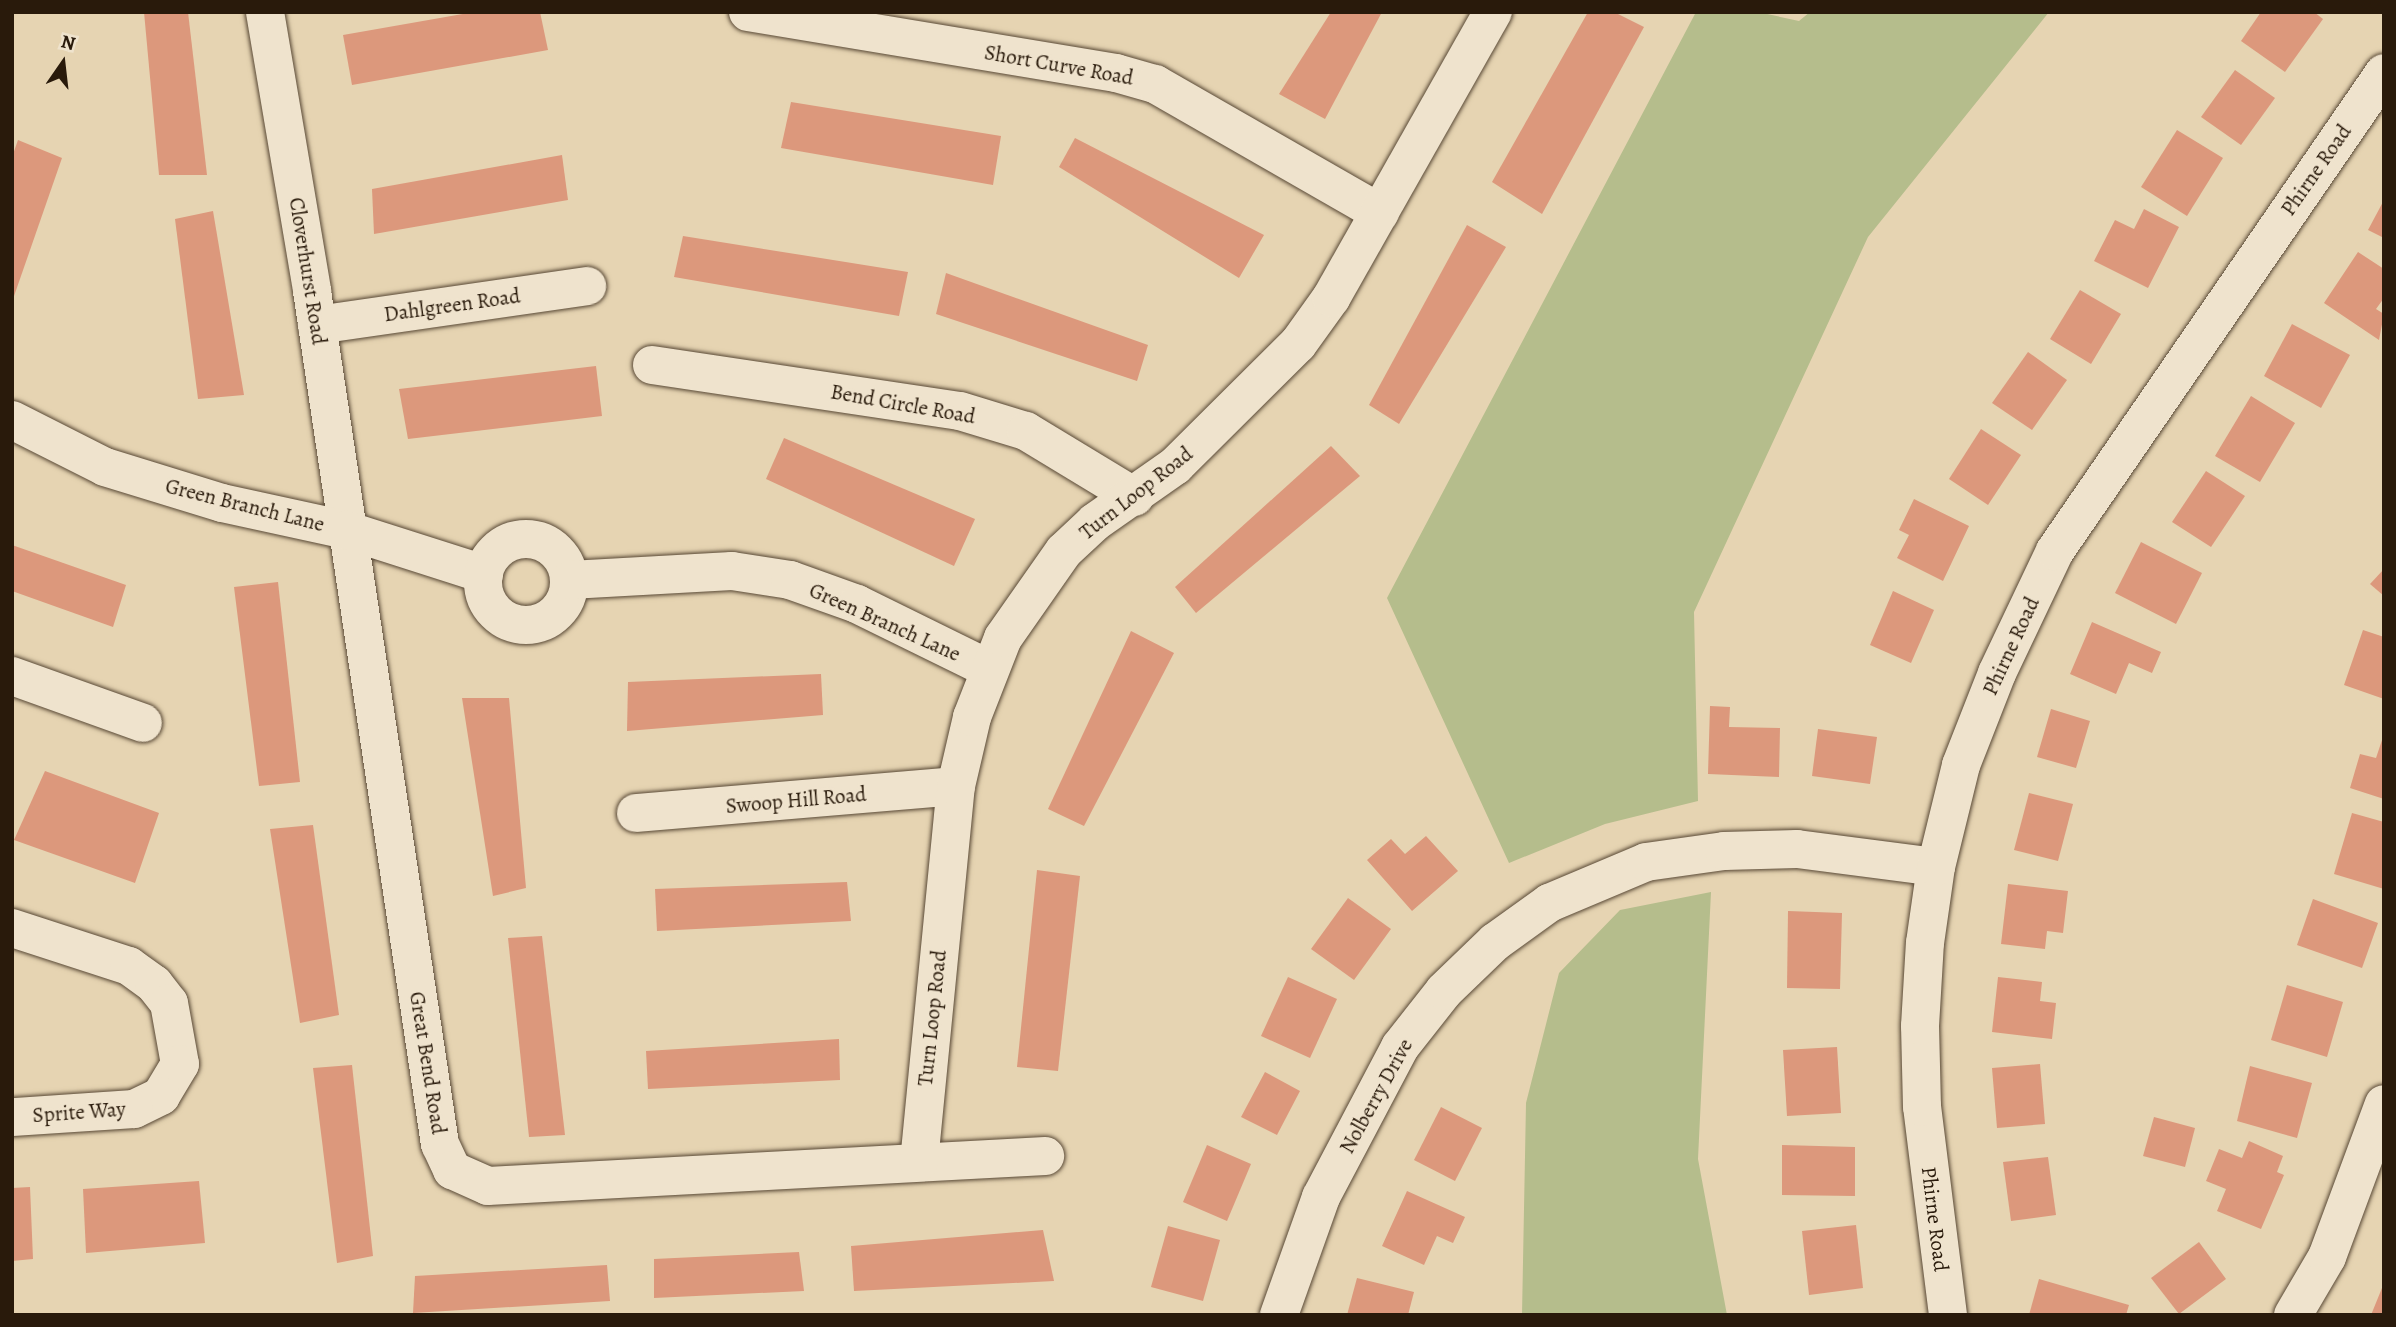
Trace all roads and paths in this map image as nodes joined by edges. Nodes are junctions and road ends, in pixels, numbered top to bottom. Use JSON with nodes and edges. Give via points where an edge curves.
{"nodes":[{"id":1,"x":265,"y":12,"type":"edge"},
{"id":2,"x":748,"y":12,"type":"edge"},
{"id":3,"x":1493,"y":12,"type":"edge"},
{"id":4,"x":2384,"y":73,"type":"edge"},
{"id":5,"x":1380,"y":212,"type":"junction"},
{"id":6,"x":587,"y":286,"type":"dead end"},
{"id":7,"x":317,"y":325,"type":"junction"},
{"id":8,"x":652,"y":365,"type":"dead end"},
{"id":9,"x":12,"y":420,"type":"edge"},
{"id":10,"x":1135,"y":497,"type":"junction"},
{"id":11,"x":346,"y":530,"type":"junction"},
{"id":12,"x":484,"y":574,"type":"junction"},
{"id":13,"x":570,"y":580,"type":"junction"},
{"id":14,"x":989,"y":669,"type":"junction"},
{"id":15,"x":12,"y":676,"type":"edge"},
{"id":16,"x":143,"y":723,"type":"dead end"},
{"id":17,"x":956,"y":786,"type":"junction"},
{"id":18,"x":636,"y":813,"type":"dead end"},
{"id":19,"x":1936,"y":867,"type":"junction"},
{"id":20,"x":12,"y":928,"type":"edge"},
{"id":21,"x":2384,"y":1104,"type":"edge"},
{"id":22,"x":12,"y":1116,"type":"edge"},
{"id":23,"x":1045,"y":1156,"type":"dead end"},
{"id":24,"x":919,"y":1162,"type":"junction"},
{"id":25,"x":1279,"y":1315,"type":"edge"},
{"id":26,"x":1948,"y":1315,"type":"edge"},
{"id":27,"x":2293,"y":1315,"type":"edge"}],
"edges":[{"from":1,"to":7,"type":"street","name":"Cloverhurst Road"},
{"from":2,"to":5,"type":"street","name":"Short Curve Road","via":[[1116,73],[1155,84]]},
{"from":3,"to":5,"type":"street","name":"Turn Loop Road"},
{"from":4,"to":19,"type":"street","name":"Phirne Road","via":[[2055,551],[1997,673],[1961,765]]},
{"from":5,"to":10,"type":"street","name":"Turn Loop Road","via":[[1331,298],[1298,344],[1212,433]]},
{"from":6,"to":7,"type":"street","name":"Dahlgreen Road"},
{"from":7,"to":11,"type":"street","name":"Cloverhurst Road"},
{"from":8,"to":10,"type":"street","name":"Bend Circle Road","via":[[960,411],[1026,431]]},
{"from":9,"to":11,"type":"street","name":"Green Branch Lane","via":[[105,467],[222,503]]},
{"from":10,"to":14,"type":"street","name":"Turn Loop Road","via":[[1095,522],[1064,551],[1024,605]]},
{"from":11,"to":12,"type":"street","name":"Green Branch Lane"},
{"from":11,"to":24,"type":"street","name":"Great Bend Road","via":[[440,1144],[452,1170],[488,1186]]},
{"from":12,"to":13,"type":"street","via":[[490,558],[503,545],[529,540],[554,548],[565,562]]},
{"from":12,"to":13,"type":"street","via":[[485,592],[493,609],[506,620],[524,625],[542,622],[557,612]]},
{"from":13,"to":14,"type":"street","name":"Green Branch Lane","via":[[732,571],[790,580],[857,604]]},
{"from":14,"to":17,"type":"street","name":"Turn Loop Road"},
{"from":15,"to":16,"type":"street"},
{"from":17,"to":18,"type":"street","name":"Swoop Hill Road"},
{"from":17,"to":24,"type":"street","name":"Turn Loop Road"},
{"from":19,"to":25,"type":"street","name":"Nolberry Drive","via":[[1797,849],[1724,850],[1646,862],[1549,903],[1495,942],[1444,991],[1400,1047],[1321,1197]]},
{"from":19,"to":26,"type":"street","name":"Phirne Road","via":[[1925,943],[1921,1066],[1931,1194]]},
{"from":20,"to":22,"type":"street","name":"Sprite Way","via":[[129,966],[154,984],[169,1003],[180,1063],[161,1096],[134,1109]]},
{"from":21,"to":27,"type":"street","via":[[2327,1257]]},
{"from":23,"to":24,"type":"street","name":"Great Bend Road"}]}
